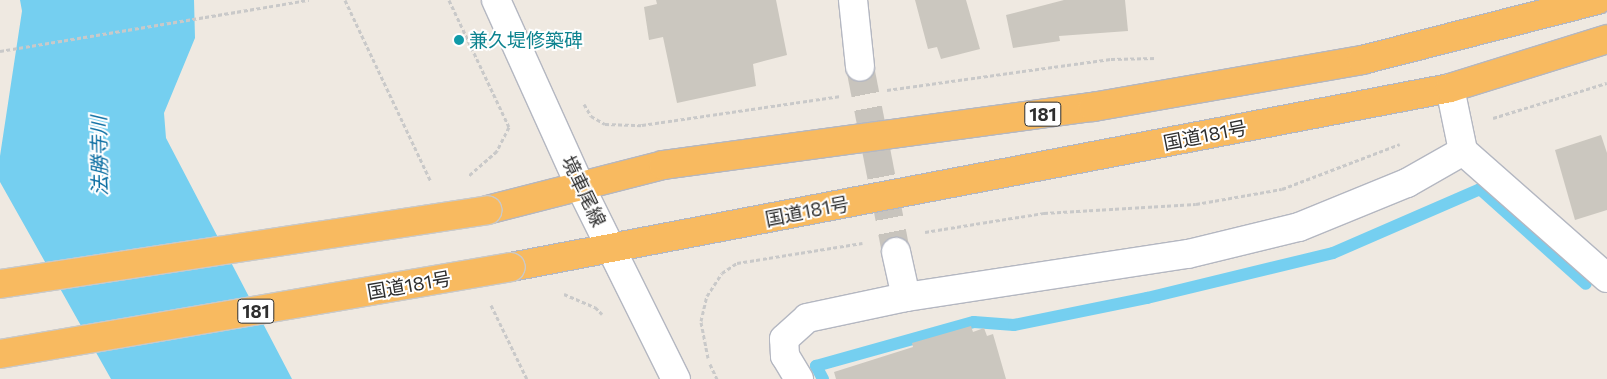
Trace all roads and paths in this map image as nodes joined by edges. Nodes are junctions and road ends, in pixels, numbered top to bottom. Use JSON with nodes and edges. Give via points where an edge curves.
{"nodes":[{"id":1,"x":308,"y":0,"type":"edge"},
{"id":2,"x":449,"y":0,"type":"edge"},
{"id":3,"x":496,"y":0,"type":"edge"},
{"id":4,"x":854,"y":0,"type":"edge"},
{"id":5,"x":1597,"y":0,"type":"edge"},
{"id":6,"x":1607,"y":39,"type":"edge"},
{"id":7,"x":0,"y":51,"type":"edge"},
{"id":8,"x":1161,"y":58,"type":"dead end"},
{"id":9,"x":860,"y":67,"type":"tunnel mouth"},
{"id":10,"x":1607,"y":83,"type":"edge"},
{"id":11,"x":1450,"y":88,"type":"junction"},
{"id":12,"x":884,"y":90,"type":"dead end"},
{"id":13,"x":845,"y":96,"type":"dead end"},
{"id":14,"x":583,"y":102,"type":"dead end"},
{"id":15,"x":1493,"y":118,"type":"dead end"},
{"id":16,"x":1404,"y":142,"type":"dead end"},
{"id":17,"x":1463,"y":151,"type":"junction"},
{"id":18,"x":468,"y":176,"type":"dead end"},
{"id":19,"x":579,"y":184,"type":"junction"},
{"id":20,"x":920,"y":233,"type":"dead end"},
{"id":21,"x":872,"y":241,"type":"dead end"},
{"id":22,"x":612,"y":249,"type":"junction"},
{"id":23,"x":896,"y":252,"type":"tunnel mouth"},
{"id":24,"x":1607,"y":278,"type":"edge"},
{"id":25,"x":0,"y":284,"type":"edge"},
{"id":26,"x":555,"y":294,"type":"dead end"},
{"id":27,"x":906,"y":297,"type":"junction"},
{"id":28,"x":605,"y":317,"type":"dead end"},
{"id":29,"x":0,"y":354,"type":"edge"},
{"id":30,"x":676,"y":379,"type":"edge"},
{"id":31,"x":717,"y":379,"type":"edge"},
{"id":32,"x":799,"y":379,"type":"edge"}],
"edges":[{"from":1,"to":7,"type":"path"},
{"from":2,"to":18,"type":"path","via":[[509,127],[497,151]]},
{"from":3,"to":19,"type":"street","name":"境車尾線"},
{"from":4,"to":9,"type":"street"},
{"from":5,"to":19,"type":"highway","number":"181","via":[[1342,63],[1093,107],[663,165]]},
{"from":6,"to":11,"type":"highway","name":"国道181号","number":"181"},
{"from":8,"to":12,"type":"path","via":[[1111,59]]},
{"from":10,"to":15,"type":"path"},
{"from":11,"to":17,"type":"street"},
{"from":11,"to":22,"type":"highway","name":"国道181号","number":"181"},
{"from":13,"to":14,"type":"path","via":[[642,125],[605,124],[592,116]]},
{"from":16,"to":20,"type":"path","via":[[1282,189],[1196,204],[1044,213]]},
{"from":17,"to":24,"type":"street"},
{"from":17,"to":27,"type":"street","via":[[1407,183],[1299,227],[1188,254]]},
{"from":19,"to":22,"type":"street","name":"境車尾線"},
{"from":19,"to":25,"type":"highway","number":"181","bridge":true,"via":[[486,210]]},
{"from":21,"to":31,"type":"path","via":[[737,262],[722,273],[707,296],[700,321],[707,356]]},
{"from":22,"to":29,"type":"highway","name":"国道181号","number":"181","bridge":true},
{"from":22,"to":30,"type":"street","name":"境車尾線"},
{"from":23,"to":27,"type":"street"},
{"from":26,"to":28,"type":"path","via":[[564,294],[595,307]]},
{"from":27,"to":32,"type":"street","via":[[806,318],[784,339],[785,356]]}]}
